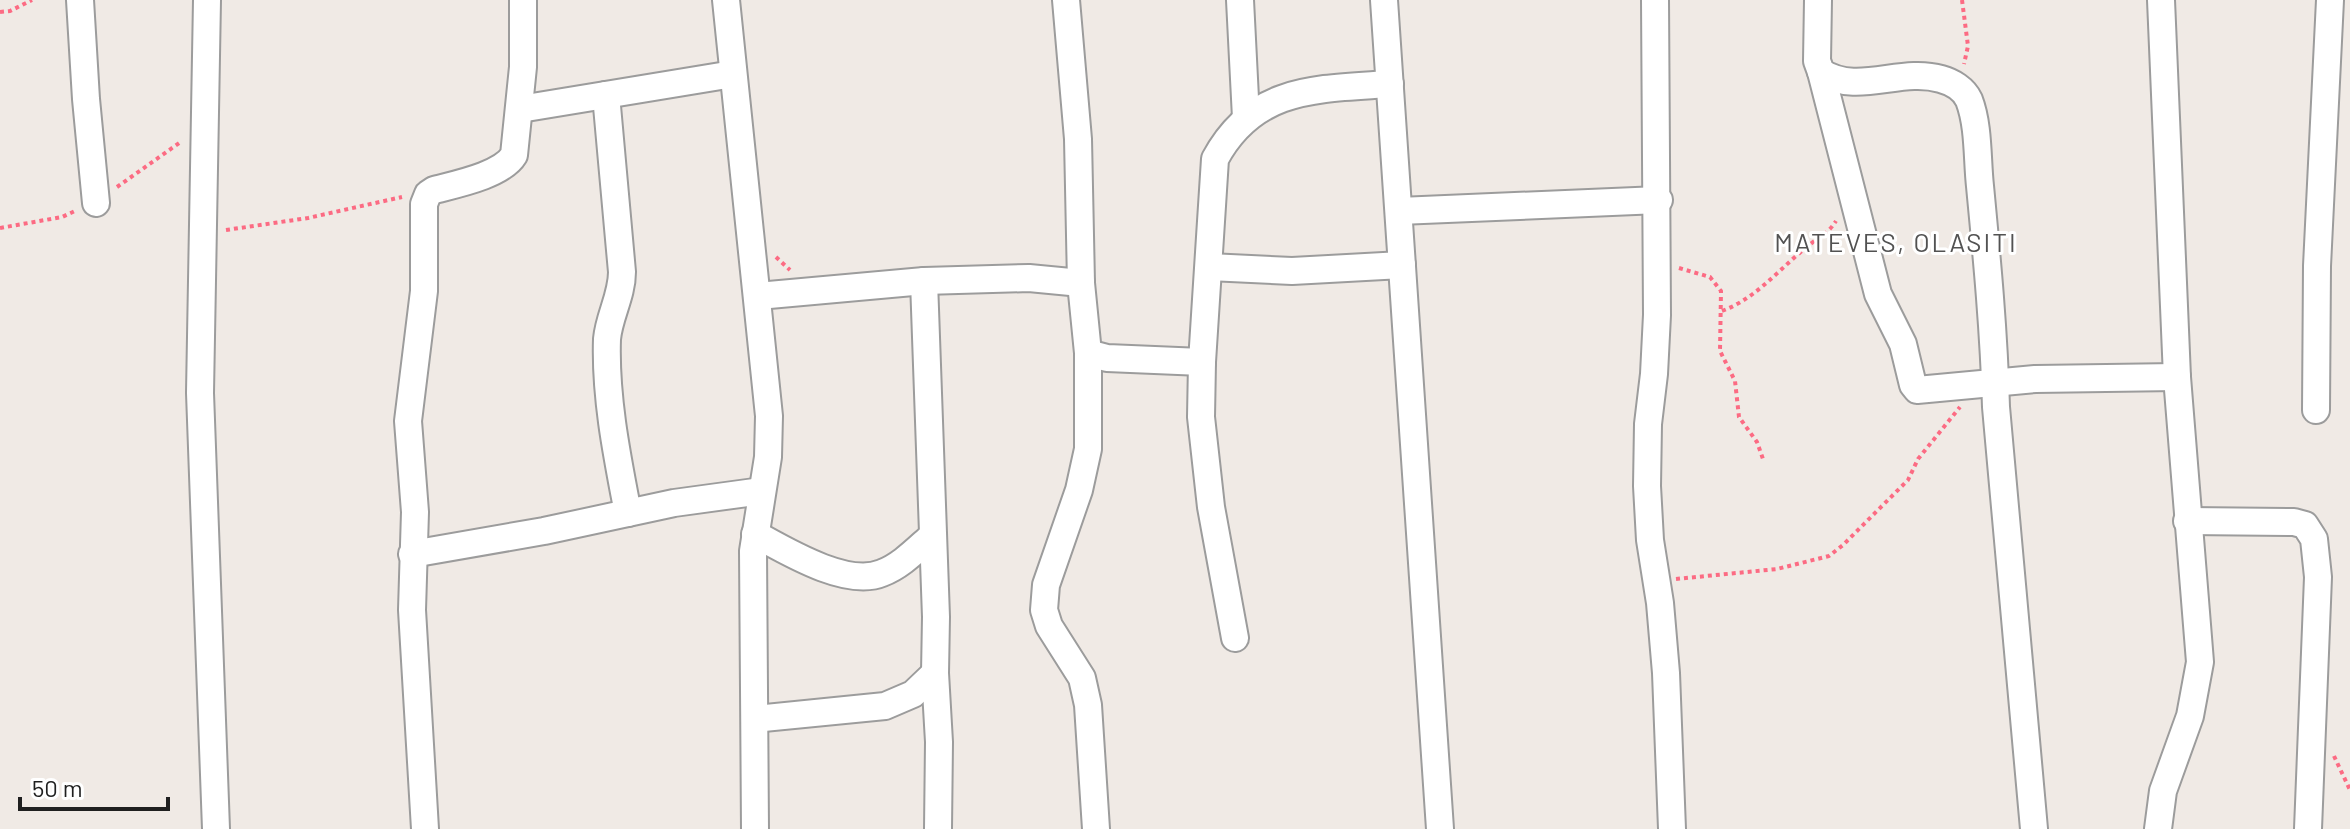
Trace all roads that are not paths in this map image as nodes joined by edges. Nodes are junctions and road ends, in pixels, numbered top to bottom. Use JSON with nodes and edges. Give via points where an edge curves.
{"nodes":[{"id":1,"x":80,"y":0,"type":"edge"},
{"id":2,"x":207,"y":0,"type":"edge"},
{"id":3,"x":523,"y":0,"type":"edge"},
{"id":4,"x":726,"y":0,"type":"edge"},
{"id":5,"x":1066,"y":0,"type":"edge"},
{"id":6,"x":1240,"y":0,"type":"edge"},
{"id":7,"x":1384,"y":0,"type":"edge"},
{"id":8,"x":1655,"y":0,"type":"edge"},
{"id":9,"x":1818,"y":0,"type":"edge"},
{"id":10,"x":2161,"y":0,"type":"edge"},
{"id":11,"x":2330,"y":0,"type":"edge"},
{"id":12,"x":1821,"y":72,"type":"junction"},
{"id":13,"x":733,"y":74,"type":"junction"},
{"id":14,"x":1390,"y":84,"type":"junction"},
{"id":15,"x":606,"y":95,"type":"junction"},
{"id":16,"x":520,"y":109,"type":"junction"},
{"id":17,"x":1246,"y":118,"type":"junction"},
{"id":18,"x":1659,"y":200,"type":"junction"},
{"id":19,"x":96,"y":203,"type":"dead end"},
{"id":20,"x":1399,"y":211,"type":"junction"},
{"id":21,"x":1402,"y":265,"type":"junction"},
{"id":22,"x":1209,"y":267,"type":"junction"},
{"id":23,"x":924,"y":281,"type":"junction"},
{"id":24,"x":1081,"y":283,"type":"junction"},
{"id":25,"x":758,"y":296,"type":"junction"},
{"id":26,"x":1088,"y":353,"type":"junction"},
{"id":27,"x":1202,"y":362,"type":"junction"},
{"id":28,"x":2177,"y":377,"type":"junction"},
{"id":29,"x":1985,"y":385,"type":"junction"},
{"id":30,"x":2316,"y":410,"type":"dead end"},
{"id":31,"x":762,"y":491,"type":"junction"},
{"id":32,"x":628,"y":513,"type":"junction"},
{"id":33,"x":2187,"y":521,"type":"junction"},
{"id":34,"x":755,"y":534,"type":"junction"},
{"id":35,"x":932,"y":536,"type":"junction"},
{"id":36,"x":412,"y":554,"type":"junction"},
{"id":37,"x":1235,"y":638,"type":"dead end"},
{"id":38,"x":935,"y":673,"type":"junction"},
{"id":39,"x":755,"y":719,"type":"junction"},
{"id":40,"x":216,"y":829,"type":"edge"},
{"id":41,"x":425,"y":829,"type":"edge"},
{"id":42,"x":755,"y":829,"type":"edge"},
{"id":43,"x":938,"y":829,"type":"edge"},
{"id":44,"x":1096,"y":829,"type":"edge"},
{"id":45,"x":1440,"y":829,"type":"edge"},
{"id":46,"x":1672,"y":829,"type":"edge"},
{"id":47,"x":2034,"y":829,"type":"edge"},
{"id":48,"x":2158,"y":829,"type":"edge"},
{"id":49,"x":2308,"y":829,"type":"edge"}],
"edges":[{"from":1,"to":19,"type":"street"},
{"from":2,"to":40,"type":"street","via":[[200,393]]},
{"from":3,"to":16,"type":"street"},
{"from":4,"to":13,"type":"street"},
{"from":5,"to":24,"type":"street","via":[[1078,139]]},
{"from":6,"to":17,"type":"street"},
{"from":7,"to":14,"type":"street"},
{"from":8,"to":18,"type":"street"},
{"from":9,"to":12,"type":"street"},
{"from":10,"to":28,"type":"street"},
{"from":11,"to":30,"type":"street","via":[[2317,251]]},
{"from":12,"to":29,"type":"street","via":[[1878,294],[1903,344],[1913,385],[1927,391]]},
{"from":12,"to":29,"type":"street","via":[[1847,83],[1940,78],[1968,98]]},
{"from":13,"to":15,"type":"street"},
{"from":13,"to":25,"type":"street"},
{"from":14,"to":17,"type":"street","via":[[1305,91],[1275,99]]},
{"from":14,"to":20,"type":"street"},
{"from":15,"to":16,"type":"street"},
{"from":15,"to":32,"type":"street","via":[[622,272],[607,357]]},
{"from":16,"to":36,"type":"street","via":[[509,163],[428,194],[424,204],[424,291],[408,421]]},
{"from":17,"to":22,"type":"street","via":[[1215,159]]},
{"from":18,"to":20,"type":"street"},
{"from":18,"to":46,"type":"street","via":[[1647,447],[1650,540],[1666,673]]},
{"from":20,"to":21,"type":"street"},
{"from":21,"to":22,"type":"street","via":[[1292,271]]},
{"from":21,"to":45,"type":"street"},
{"from":22,"to":27,"type":"street"},
{"from":23,"to":24,"type":"street","via":[[1029,278]]},
{"from":23,"to":25,"type":"street"},
{"from":23,"to":35,"type":"street"},
{"from":24,"to":26,"type":"street"},
{"from":25,"to":31,"type":"street","via":[[769,416]]},
{"from":26,"to":27,"type":"street"},
{"from":26,"to":44,"type":"street","via":[[1088,449],[1046,585],[1044,610],[1082,678]]},
{"from":27,"to":37,"type":"street","via":[[1208,482]]},
{"from":28,"to":29,"type":"street"},
{"from":28,"to":33,"type":"street"},
{"from":29,"to":47,"type":"street"},
{"from":31,"to":32,"type":"street"},
{"from":31,"to":34,"type":"street"},
{"from":32,"to":36,"type":"street"},
{"from":33,"to":48,"type":"street","via":[[2200,662],[2190,716],[2163,791]]},
{"from":33,"to":49,"type":"street","via":[[2294,522],[2305,525],[2314,539],[2318,577]]},
{"from":34,"to":35,"type":"street","via":[[836,572],[871,577],[905,559]]},
{"from":34,"to":39,"type":"street"},
{"from":35,"to":38,"type":"street"},
{"from":36,"to":41,"type":"street"},
{"from":38,"to":39,"type":"street","via":[[913,694],[885,706]]},
{"from":38,"to":43,"type":"street"},
{"from":39,"to":42,"type":"street"}]}
